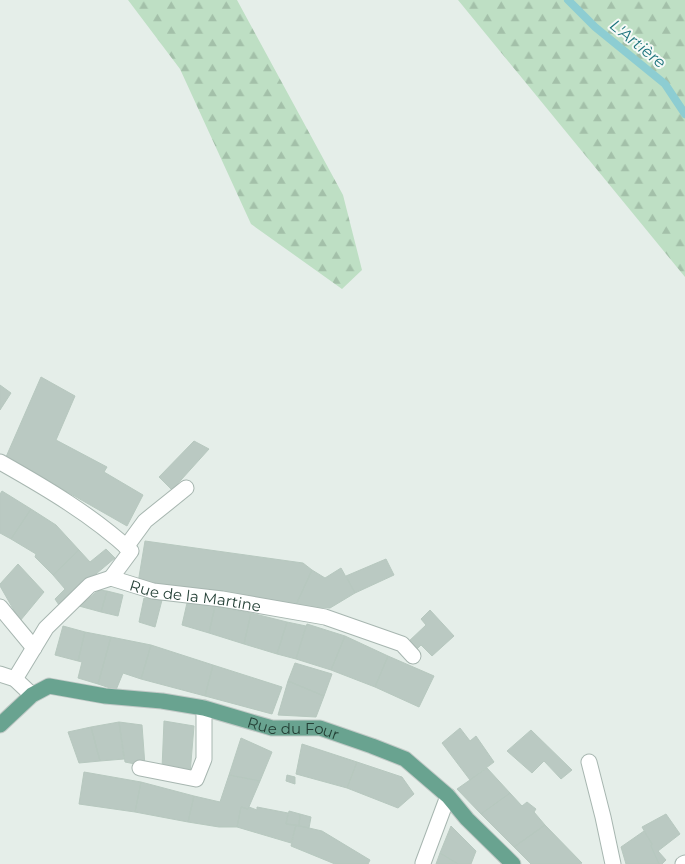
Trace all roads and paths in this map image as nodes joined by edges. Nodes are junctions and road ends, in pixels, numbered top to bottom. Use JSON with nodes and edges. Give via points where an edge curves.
{"nodes":[{"id":1,"x":0,"y":462,"type":"edge"},
{"id":2,"x":186,"y":488,"type":"dead end"},
{"id":3,"x":126,"y":547,"type":"junction"},
{"id":4,"x":111,"y":578,"type":"junction"},
{"id":5,"x":0,"y":607,"type":"edge"},
{"id":6,"x":34,"y":648,"type":"junction"},
{"id":7,"x":413,"y":656,"type":"dead end"},
{"id":8,"x":0,"y":674,"type":"edge"},
{"id":9,"x":15,"y":679,"type":"junction"},
{"id":10,"x":32,"y":695,"type":"junction"},
{"id":11,"x":204,"y":708,"type":"junction"},
{"id":12,"x":0,"y":725,"type":"edge"},
{"id":13,"x":589,"y":762,"type":"dead end"},
{"id":14,"x":140,"y":768,"type":"dead end"},
{"id":15,"x":448,"y":796,"type":"junction"},
{"id":16,"x":423,"y":863,"type":"edge"},
{"id":17,"x":513,"y":864,"type":"edge"},
{"id":18,"x":613,"y":864,"type":"edge"}],
"edges":[{"from":1,"to":3,"type":"street","via":[[60,497],[108,530]]},
{"from":2,"to":3,"type":"street","via":[[144,521]]},
{"from":3,"to":4,"type":"street","via":[[131,551]]},
{"from":4,"to":6,"type":"street","name":"Rue de la Martine","via":[[90,585],[46,628]]},
{"from":4,"to":7,"type":"street","name":"Rue de la Martine","via":[[153,591],[325,617],[402,644]]},
{"from":5,"to":6,"type":"street"},
{"from":6,"to":9,"type":"street","name":"Rue de la Martine"},
{"from":8,"to":9,"type":"street"},
{"from":9,"to":10,"type":"street"},
{"from":10,"to":11,"type":"main road","name":"Rue du Four","via":[[49,686]]},
{"from":10,"to":12,"type":"main road"},
{"from":11,"to":14,"type":"street","via":[[204,759],[196,779]]},
{"from":11,"to":15,"type":"main road","name":"Rue du Four","via":[[272,728],[320,728],[372,746],[405,759]]},
{"from":13,"to":18,"type":"street"},
{"from":15,"to":16,"type":"street"},
{"from":15,"to":17,"type":"main road","name":"Rue du Four"}]}
